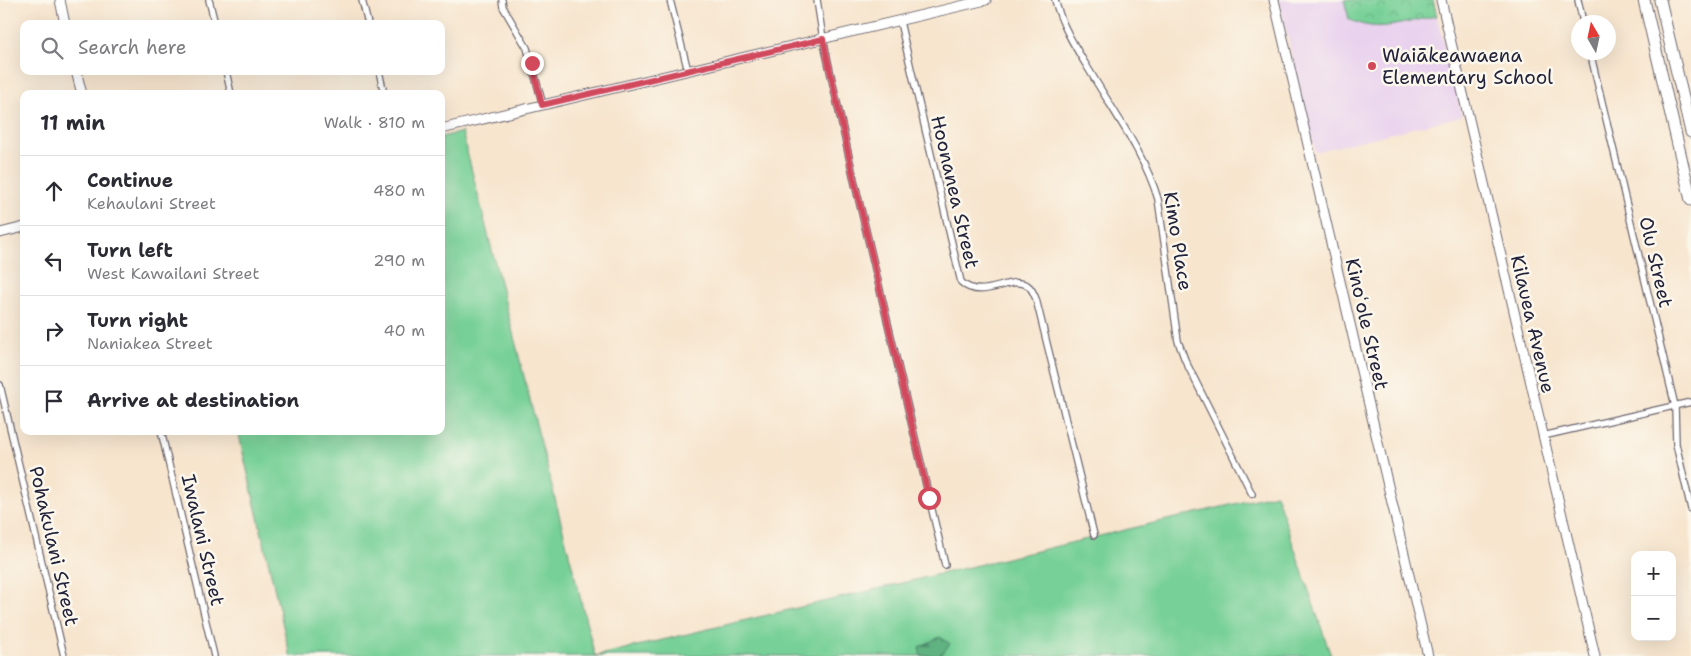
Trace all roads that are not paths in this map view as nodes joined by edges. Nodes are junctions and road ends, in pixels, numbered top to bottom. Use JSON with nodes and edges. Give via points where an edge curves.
{"nodes":[{"id":1,"x":60,"y":0,"type":"edge"},
{"id":2,"x":209,"y":0,"type":"edge"},
{"id":3,"x":362,"y":0,"type":"edge"},
{"id":4,"x":502,"y":0,"type":"edge"},
{"id":5,"x":670,"y":0,"type":"edge"},
{"id":6,"x":817,"y":0,"type":"edge"},
{"id":7,"x":986,"y":0,"type":"edge"},
{"id":8,"x":1055,"y":0,"type":"edge"},
{"id":9,"x":1274,"y":0,"type":"edge"},
{"id":10,"x":1441,"y":0,"type":"edge"},
{"id":11,"x":1578,"y":0,"type":"edge"},
{"id":12,"x":1644,"y":0,"type":"edge"},
{"id":13,"x":1660,"y":0,"type":"edge"},
{"id":14,"x":958,"y":3,"type":"edge"},
{"id":15,"x":1581,"y":15,"type":"edge"},
{"id":16,"x":64,"y":20,"type":"edge"},
{"id":17,"x":214,"y":20,"type":"edge"},
{"id":18,"x":367,"y":20,"type":"edge"},
{"id":19,"x":900,"y":22,"type":"junction"},
{"id":20,"x":823,"y":39,"type":"junction"},
{"id":21,"x":1592,"y":60,"type":"edge"},
{"id":22,"x":688,"y":71,"type":"junction"},
{"id":23,"x":77,"y":75,"type":"edge"},
{"id":24,"x":227,"y":75,"type":"edge"},
{"id":25,"x":380,"y":75,"type":"edge"},
{"id":26,"x":81,"y":90,"type":"edge"},
{"id":27,"x":230,"y":90,"type":"edge"},
{"id":28,"x":383,"y":90,"type":"edge"},
{"id":29,"x":542,"y":105,"type":"junction"},
{"id":30,"x":445,"y":128,"type":"edge"},
{"id":31,"x":1691,"y":132,"type":"edge"},
{"id":32,"x":1691,"y":200,"type":"edge"},
{"id":33,"x":20,"y":228,"type":"edge"},
{"id":34,"x":0,"y":233,"type":"edge"},
{"id":35,"x":0,"y":385,"type":"edge"},
{"id":36,"x":1691,"y":402,"type":"edge"},
{"id":37,"x":1675,"y":406,"type":"junction"},
{"id":38,"x":162,"y":435,"type":"edge"},
{"id":39,"x":1543,"y":436,"type":"junction"},
{"id":40,"x":1252,"y":494,"type":"dead end"},
{"id":41,"x":1691,"y":509,"type":"edge"},
{"id":42,"x":1094,"y":535,"type":"dead end"},
{"id":43,"x":945,"y":565,"type":"dead end"},
{"id":44,"x":64,"y":656,"type":"edge"},
{"id":45,"x":214,"y":656,"type":"edge"},
{"id":46,"x":1428,"y":656,"type":"edge"},
{"id":47,"x":1595,"y":656,"type":"edge"}],
"edges":[{"from":1,"to":16,"type":"street"},
{"from":2,"to":17,"type":"street"},
{"from":3,"to":18,"type":"street"},
{"from":4,"to":29,"type":"street","via":[[527,48]]},
{"from":5,"to":22,"type":"street"},
{"from":6,"to":20,"type":"street"},
{"from":7,"to":14,"type":"street"},
{"from":8,"to":40,"type":"street","name":"Kimo Place","via":[[1078,52],[1152,178],[1158,198],[1178,341]]},
{"from":9,"to":46,"type":"street","name":"Kinoʻole Street"},
{"from":10,"to":39,"type":"street","name":"Kilauea Avenue"},
{"from":11,"to":15,"type":"street"},
{"from":12,"to":32,"type":"highway"},
{"from":13,"to":31,"type":"highway"},
{"from":14,"to":19,"type":"street"},
{"from":19,"to":20,"type":"street"},
{"from":19,"to":42,"type":"street","name":"Hoonanea Street","via":[[961,282],[974,290],[1017,283],[1032,290]]},
{"from":20,"to":22,"type":"street"},
{"from":20,"to":43,"type":"street"},
{"from":21,"to":37,"type":"street","name":"Olu Street"},
{"from":22,"to":29,"type":"street"},
{"from":23,"to":26,"type":"street"},
{"from":24,"to":27,"type":"street"},
{"from":25,"to":28,"type":"street"},
{"from":29,"to":30,"type":"street"},
{"from":33,"to":34,"type":"street"},
{"from":35,"to":44,"type":"street","name":"Pohakulani Street"},
{"from":36,"to":37,"type":"street"},
{"from":37,"to":39,"type":"street"},
{"from":37,"to":41,"type":"street","name":"Olu Street","via":[[1676,444]]},
{"from":38,"to":45,"type":"street","name":"Iwalani Street"},
{"from":39,"to":47,"type":"street","name":"Kilauea Avenue"}]}
